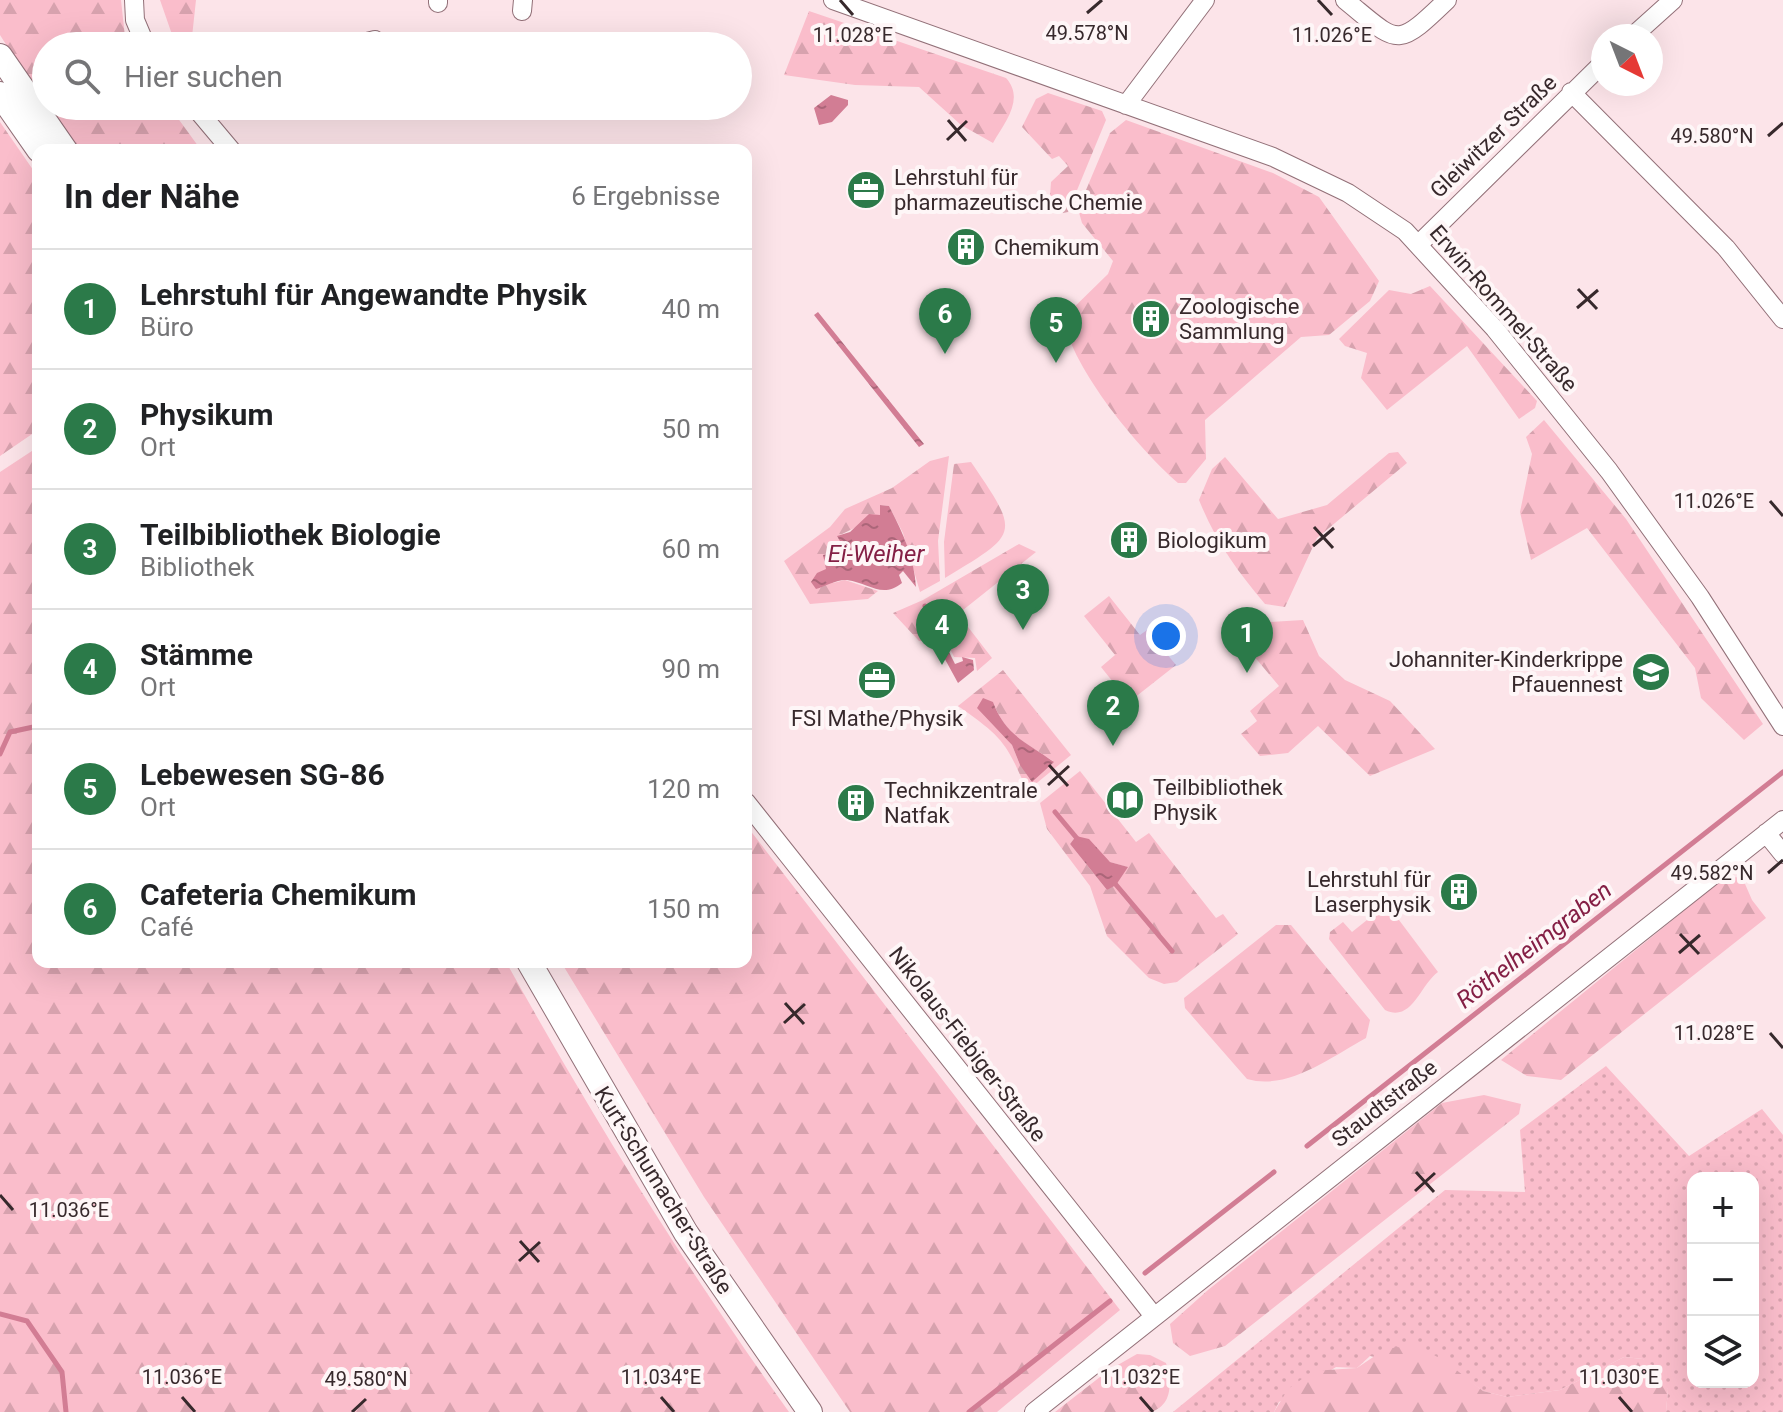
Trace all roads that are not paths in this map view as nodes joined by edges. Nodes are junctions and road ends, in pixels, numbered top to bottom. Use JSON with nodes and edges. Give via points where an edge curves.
{"nodes":[{"id":1,"x":134,"y":0,"type":"edge"},
{"id":2,"x":833,"y":0,"type":"edge"},
{"id":3,"x":1205,"y":0,"type":"edge"},
{"id":4,"x":1345,"y":0,"type":"edge"},
{"id":5,"x":1447,"y":0,"type":"edge"},
{"id":6,"x":1673,"y":0,"type":"edge"},
{"id":7,"x":1646,"y":24,"type":"edge"},
{"id":8,"x":140,"y":32,"type":"edge"},
{"id":9,"x":0,"y":56,"type":"edge"},
{"id":10,"x":1591,"y":74,"type":"edge"},
{"id":11,"x":1571,"y":92,"type":"junction"},
{"id":12,"x":0,"y":94,"type":"edge"},
{"id":13,"x":32,"y":102,"type":"edge"},
{"id":14,"x":1126,"y":105,"type":"junction"},
{"id":15,"x":44,"y":120,"type":"edge"},
{"id":16,"x":206,"y":120,"type":"edge"},
{"id":17,"x":35,"y":144,"type":"edge"},
{"id":18,"x":61,"y":144,"type":"edge"},
{"id":19,"x":226,"y":144,"type":"edge"},
{"id":20,"x":1419,"y":244,"type":"junction"},
{"id":21,"x":1783,"y":319,"type":"edge"},
{"id":22,"x":1783,"y":726,"type":"edge"},
{"id":23,"x":752,"y":810,"type":"edge"},
{"id":24,"x":1783,"y":820,"type":"edge"},
{"id":25,"x":1766,"y":833,"type":"junction"},
{"id":26,"x":1783,"y":854,"type":"edge"},
{"id":27,"x":532,"y":968,"type":"edge"},
{"id":28,"x":1153,"y":1315,"type":"junction"},
{"id":29,"x":810,"y":1412,"type":"edge"},
{"id":30,"x":1034,"y":1412,"type":"edge"}],
"edges":[{"from":1,"to":8,"type":"street"},
{"from":2,"to":14,"type":"street","name":"Erwin-Rommel-Straße"},
{"from":3,"to":14,"type":"street"},
{"from":4,"to":5,"type":"street","via":[[1389,35],[1401,38]]},
{"from":6,"to":7,"type":"street"},
{"from":9,"to":13,"type":"main road"},
{"from":10,"to":11,"type":"street","name":"Gleiwitzer Straße"},
{"from":11,"to":20,"type":"street","name":"Gleiwitzer Straße"},
{"from":11,"to":21,"type":"street","via":[[1726,248]]},
{"from":12,"to":17,"type":"main road"},
{"from":14,"to":20,"type":"street","name":"Erwin-Rommel-Straße","via":[[1308,172]]},
{"from":15,"to":18,"type":"main road"},
{"from":16,"to":19,"type":"street"},
{"from":20,"to":22,"type":"street","name":"Erwin-Rommel-Straße","via":[[1495,329],[1628,497]]},
{"from":23,"to":28,"type":"street","name":"Nikolaus-Fiebiger-Straße"},
{"from":24,"to":25,"type":"street","name":"Staudtstraße"},
{"from":25,"to":26,"type":"street"},
{"from":25,"to":28,"type":"street","name":"Staudtstraße"},
{"from":27,"to":29,"type":"main road","name":"Kurt-Schumacher-Straße","via":[[686,1233]]},
{"from":28,"to":30,"type":"street","name":"Staudtstraße"}]}
